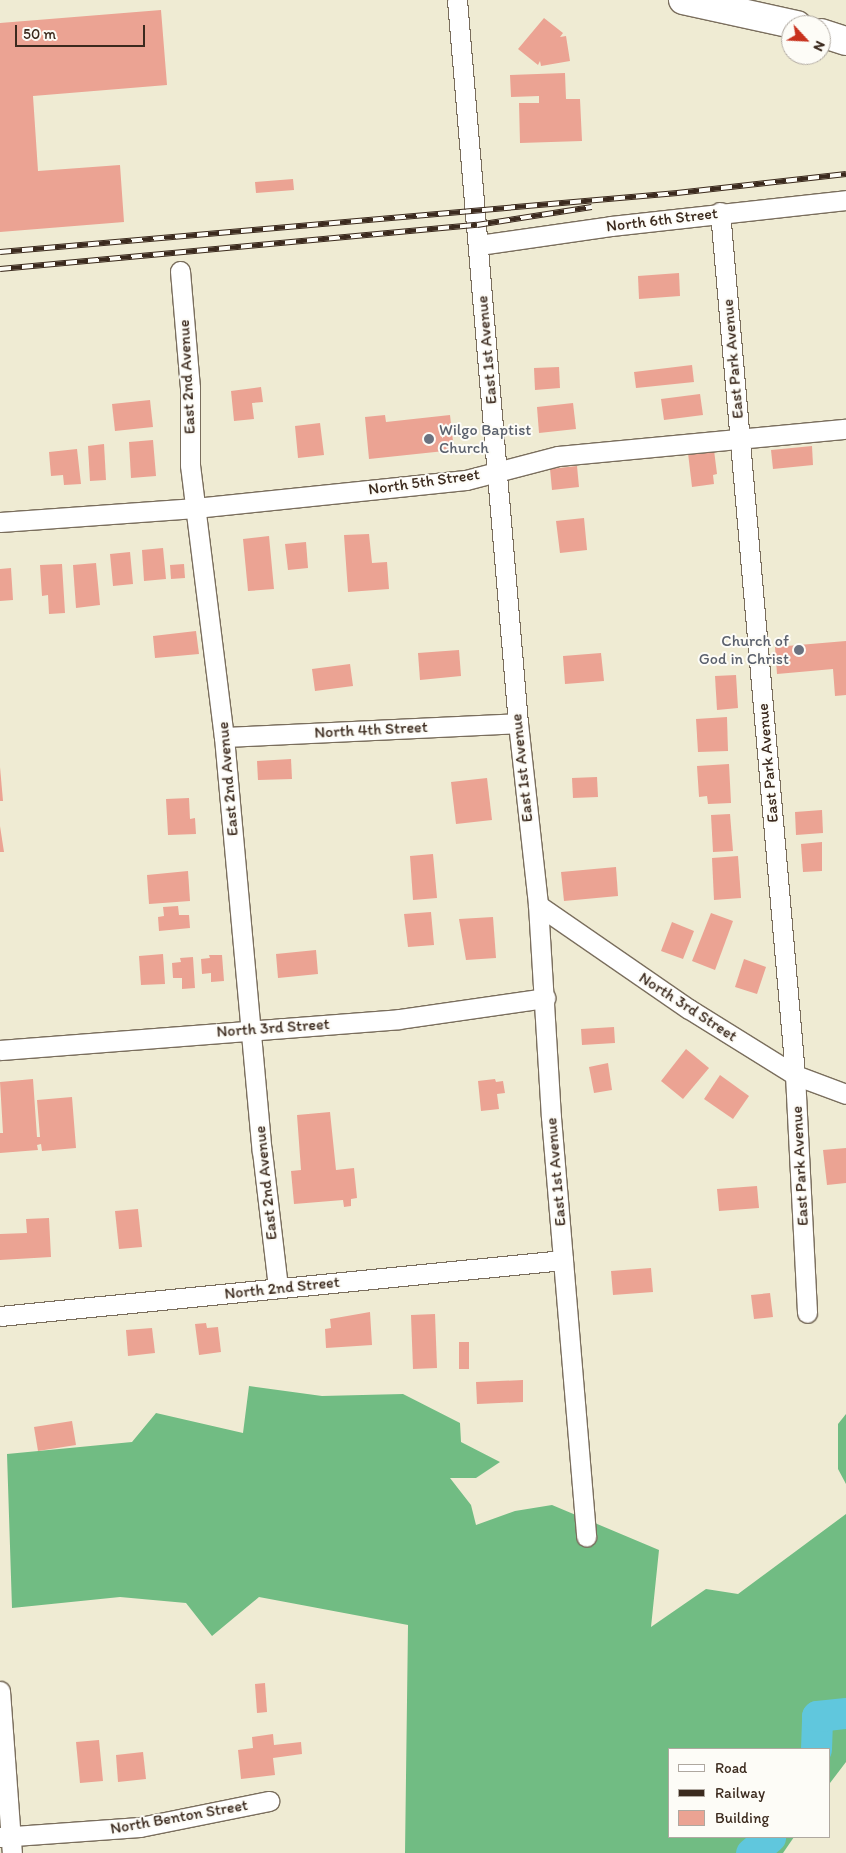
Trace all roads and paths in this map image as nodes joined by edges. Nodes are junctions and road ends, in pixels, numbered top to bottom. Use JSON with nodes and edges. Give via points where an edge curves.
{"nodes":[{"id":1,"x":457,"y":0,"type":"edge"},
{"id":2,"x":683,"y":0,"type":"edge"},
{"id":3,"x":781,"y":21,"type":"edge"},
{"id":4,"x":831,"y":36,"type":"edge"},
{"id":5,"x":846,"y":41,"type":"edge"},
{"id":6,"x":846,"y":200,"type":"edge"},
{"id":7,"x":720,"y":212,"type":"junction"},
{"id":8,"x":479,"y":245,"type":"junction"},
{"id":9,"x":180,"y":271,"type":"dead end"},
{"id":10,"x":846,"y":429,"type":"edge"},
{"id":11,"x":739,"y":440,"type":"junction"},
{"id":12,"x":497,"y":471,"type":"junction"},
{"id":13,"x":194,"y":508,"type":"junction"},
{"id":14,"x":0,"y":522,"type":"edge"},
{"id":15,"x":518,"y":723,"type":"junction"},
{"id":16,"x":224,"y":737,"type":"junction"},
{"id":17,"x":538,"y":905,"type":"junction"},
{"id":18,"x":545,"y":998,"type":"junction"},
{"id":19,"x":251,"y":1030,"type":"junction"},
{"id":20,"x":0,"y":1050,"type":"edge"},
{"id":21,"x":795,"y":1075,"type":"junction"},
{"id":22,"x":846,"y":1094,"type":"edge"},
{"id":23,"x":563,"y":1260,"type":"junction"},
{"id":24,"x":278,"y":1288,"type":"junction"},
{"id":25,"x":807,"y":1314,"type":"dead end"},
{"id":26,"x":0,"y":1316,"type":"edge"},
{"id":27,"x":586,"y":1537,"type":"dead end"},
{"id":28,"x":0,"y":1691,"type":"edge"},
{"id":29,"x":269,"y":1801,"type":"dead end"},
{"id":30,"x":8,"y":1842,"type":"edge"}],
"edges":[{"from":1,"to":8,"type":"street","name":"East 1st Avenue"},
{"from":2,"to":3,"type":"main road"},
{"from":4,"to":5,"type":"main road"},
{"from":6,"to":7,"type":"street","name":"North 6th Street"},
{"from":7,"to":8,"type":"street","name":"North 6th Street"},
{"from":7,"to":11,"type":"street","name":"East Park Avenue"},
{"from":8,"to":12,"type":"street","name":"East 1st Avenue"},
{"from":9,"to":13,"type":"street","name":"East 2nd Avenue","via":[[190,388]]},
{"from":10,"to":11,"type":"street","name":"North 5th Street"},
{"from":11,"to":12,"type":"street","name":"North 5th Street","via":[[558,456]]},
{"from":11,"to":21,"type":"street","name":"East Park Avenue"},
{"from":12,"to":13,"type":"street","name":"North 5th Street","via":[[466,480]]},
{"from":12,"to":15,"type":"street","name":"East 1st Avenue"},
{"from":13,"to":14,"type":"street","name":"North 5th Street"},
{"from":13,"to":16,"type":"street","name":"East 2nd Avenue","via":[[205,568]]},
{"from":15,"to":16,"type":"street","name":"North 4th Street"},
{"from":15,"to":17,"type":"street","name":"East 1st Avenue"},
{"from":16,"to":19,"type":"street","name":"East 2nd Avenue"},
{"from":17,"to":18,"type":"street","name":"East 1st Avenue"},
{"from":17,"to":21,"type":"street","name":"North 3rd Street","via":[[689,1009]]},
{"from":18,"to":19,"type":"street","name":"North 3rd Street","via":[[399,1019]]},
{"from":18,"to":23,"type":"street","name":"East 1st Avenue"},
{"from":19,"to":20,"type":"street","name":"North 3rd Street"},
{"from":19,"to":24,"type":"street","name":"East 2nd Avenue"},
{"from":21,"to":22,"type":"street","name":"North 3rd Street"},
{"from":21,"to":25,"type":"street","name":"East Park Avenue"},
{"from":23,"to":24,"type":"street","name":"North 2nd Street"},
{"from":23,"to":27,"type":"street","name":"East 1st Avenue"},
{"from":24,"to":26,"type":"street","name":"North 2nd Street"},
{"from":28,"to":30,"type":"street"},
{"from":29,"to":30,"type":"street","name":"North Benton Street","via":[[140,1827]]}]}
